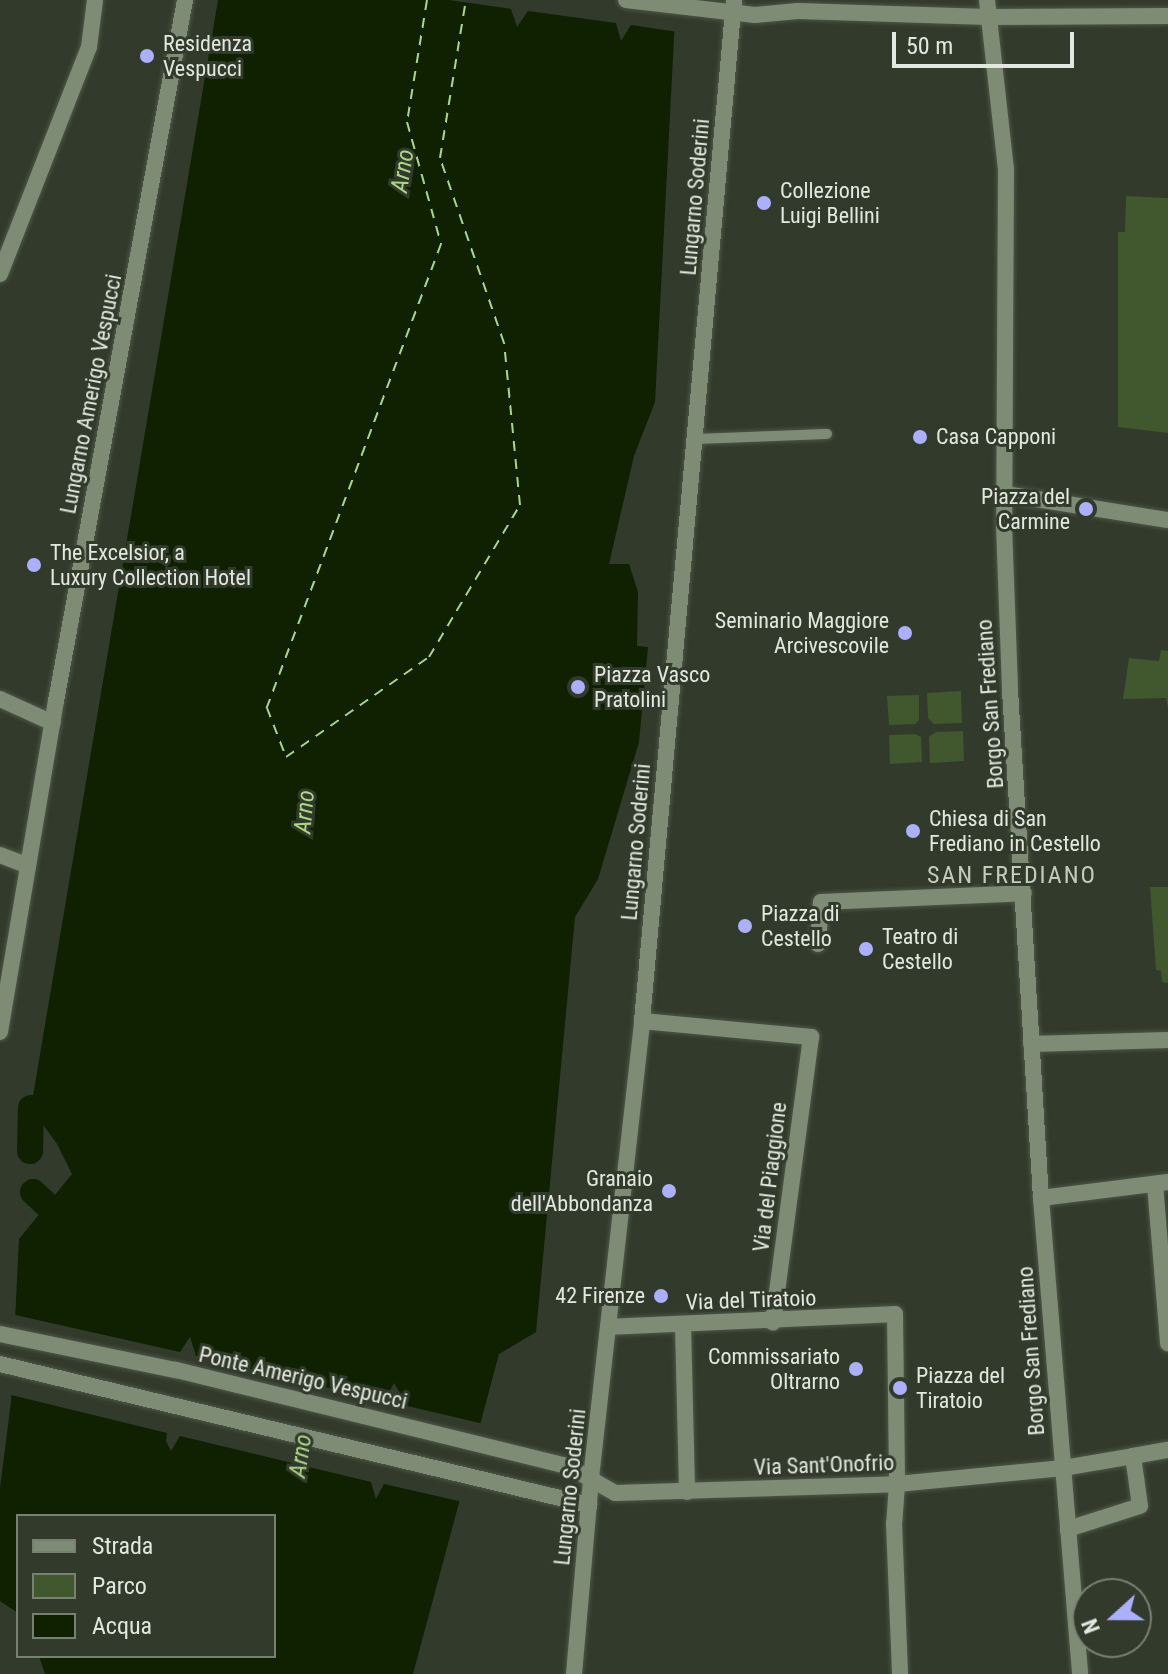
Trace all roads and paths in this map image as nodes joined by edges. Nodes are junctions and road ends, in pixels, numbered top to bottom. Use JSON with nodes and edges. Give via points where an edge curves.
{"nodes":[{"id":1,"x":95,"y":0,"type":"edge"},
{"id":2,"x":185,"y":0,"type":"edge"},
{"id":3,"x":626,"y":0,"type":"edge"},
{"id":4,"x":734,"y":7,"type":"edge"},
{"id":5,"x":988,"y":9,"type":"edge"},
{"id":6,"x":1168,"y":16,"type":"edge"},
{"id":7,"x":0,"y":274,"type":"edge"},
{"id":8,"x":827,"y":434,"type":"dead end"},
{"id":9,"x":695,"y":439,"type":"junction"},
{"id":10,"x":1005,"y":494,"type":"junction"},
{"id":11,"x":1168,"y":520,"type":"edge"},
{"id":12,"x":0,"y":699,"type":"edge"},
{"id":13,"x":53,"y":723,"type":"junction"},
{"id":14,"x":0,"y":855,"type":"edge"},
{"id":15,"x":28,"y":866,"type":"junction"},
{"id":16,"x":1024,"y":893,"type":"junction"},
{"id":17,"x":818,"y":944,"type":"dead end"},
{"id":18,"x":642,"y":1021,"type":"junction"},
{"id":19,"x":0,"y":1032,"type":"edge"},
{"id":20,"x":1168,"y":1040,"type":"edge"},
{"id":21,"x":1031,"y":1044,"type":"junction"},
{"id":22,"x":1162,"y":1183,"type":"edge"},
{"id":23,"x":1041,"y":1198,"type":"junction"},
{"id":24,"x":773,"y":1322,"type":"junction"},
{"id":25,"x":683,"y":1325,"type":"junction"},
{"id":26,"x":609,"y":1327,"type":"junction"},
{"id":27,"x":0,"y":1334,"type":"edge"},
{"id":28,"x":1168,"y":1343,"type":"edge"},
{"id":29,"x":0,"y":1364,"type":"edge"},
{"id":30,"x":1168,"y":1450,"type":"edge"},
{"id":31,"x":1133,"y":1456,"type":"junction"},
{"id":32,"x":1063,"y":1468,"type":"junction"},
{"id":33,"x":591,"y":1478,"type":"junction"},
{"id":34,"x":897,"y":1484,"type":"junction"},
{"id":35,"x":687,"y":1492,"type":"junction"},
{"id":36,"x":589,"y":1505,"type":"junction"},
{"id":37,"x":1068,"y":1529,"type":"junction"},
{"id":38,"x":574,"y":1674,"type":"edge"},
{"id":39,"x":900,"y":1674,"type":"edge"},
{"id":40,"x":1080,"y":1674,"type":"edge"}],
"edges":[{"from":1,"to":7,"type":"street","via":[[89,47]]},
{"from":2,"to":13,"type":"street","name":"Lungarno Amerigo Vespucci"},
{"from":3,"to":4,"type":"street","via":[[702,11]]},
{"from":4,"to":5,"type":"street"},
{"from":4,"to":9,"type":"street","name":"Lungarno Soderini"},
{"from":5,"to":6,"type":"street"},
{"from":5,"to":10,"type":"street","name":"Borgo San Frediano","via":[[1007,184]]},
{"from":8,"to":9,"type":"lane"},
{"from":9,"to":18,"type":"street","name":"Lungarno Soderini"},
{"from":10,"to":11,"type":"street"},
{"from":10,"to":16,"type":"street","name":"Borgo San Frediano","via":[[1006,609]]},
{"from":12,"to":13,"type":"street"},
{"from":13,"to":15,"type":"street","name":"Lungarno Amerigo Vespucci"},
{"from":14,"to":15,"type":"street"},
{"from":15,"to":19,"type":"street","name":"Lungarno Amerigo Vespucci"},
{"from":16,"to":17,"type":"street","via":[[821,902]]},
{"from":16,"to":21,"type":"street","name":"Borgo San Frediano"},
{"from":18,"to":24,"type":"street","name":"Via del Piaggione","via":[[811,1037]]},
{"from":18,"to":26,"type":"street","name":"Lungarno Soderini"},
{"from":20,"to":21,"type":"street"},
{"from":21,"to":23,"type":"street","name":"Borgo San Frediano"},
{"from":22,"to":23,"type":"street"},
{"from":22,"to":28,"type":"street"},
{"from":23,"to":32,"type":"street","name":"Borgo San Frediano"},
{"from":24,"to":25,"type":"street","name":"Via del Tiratoio"},
{"from":24,"to":34,"type":"street","name":"Via del Tiratoio","via":[[895,1314]]},
{"from":25,"to":26,"type":"street","name":"Via del Tiratoio"},
{"from":25,"to":35,"type":"street"},
{"from":26,"to":33,"type":"street","name":"Lungarno Soderini"},
{"from":27,"to":33,"type":"street","name":"Ponte Amerigo Vespucci","via":[[190,1374],[568,1466]]},
{"from":29,"to":36,"type":"street"},
{"from":30,"to":31,"type":"street","name":"Via Sant'Onofrio"},
{"from":31,"to":32,"type":"street","name":"Via Sant'Onofrio"},
{"from":31,"to":37,"type":"street","via":[[1140,1506]]},
{"from":32,"to":34,"type":"street","name":"Via Sant'Onofrio"},
{"from":32,"to":37,"type":"street","name":"Borgo San Frediano"},
{"from":33,"to":35,"type":"street","name":"Via Sant'Onofrio","via":[[615,1493]]},
{"from":33,"to":36,"type":"street","name":"Lungarno Soderini"},
{"from":34,"to":35,"type":"street","name":"Via Sant'Onofrio"},
{"from":34,"to":39,"type":"street"},
{"from":36,"to":38,"type":"street","name":"Lungarno Soderini"},
{"from":37,"to":40,"type":"street","name":"Borgo San Frediano"}]}
